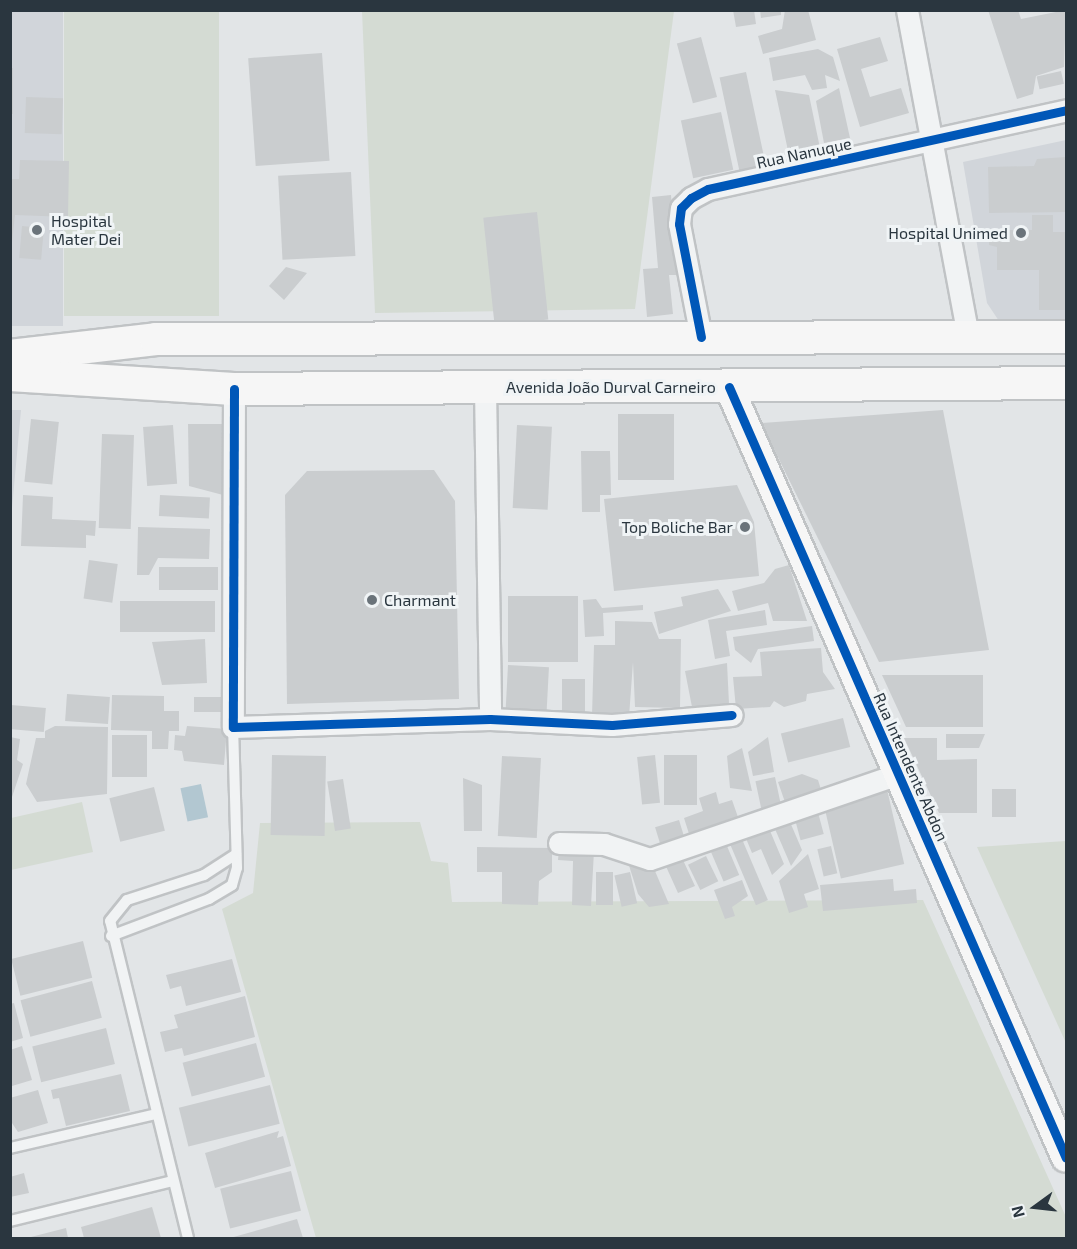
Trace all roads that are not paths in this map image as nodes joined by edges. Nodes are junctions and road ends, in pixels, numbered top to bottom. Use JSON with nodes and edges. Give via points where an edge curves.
{"nodes":[{"id":1,"x":907,"y":10,"type":"edge"},
{"id":2,"x":1066,"y":110,"type":"edge"},
{"id":3,"x":933,"y":140,"type":"junction"},
{"id":4,"x":10,"y":337,"type":"edge"},
{"id":5,"x":701,"y":337,"type":"junction"},
{"id":6,"x":968,"y":337,"type":"junction"},
{"id":7,"x":1066,"y":337,"type":"edge"},
{"id":8,"x":156,"y":339,"type":"junction"},
{"id":9,"x":10,"y":356,"type":"edge"},
{"id":10,"x":10,"y":375,"type":"edge"},
{"id":11,"x":1066,"y":383,"type":"edge"},
{"id":12,"x":155,"y":384,"type":"junction"},
{"id":13,"x":485,"y":387,"type":"junction"},
{"id":14,"x":729,"y":387,"type":"junction"},
{"id":15,"x":234,"y":389,"type":"junction"},
{"id":16,"x":10,"y":396,"type":"edge"},
{"id":17,"x":732,"y":714,"type":"dead end"},
{"id":18,"x":490,"y":719,"type":"junction"},
{"id":19,"x":233,"y":727,"type":"junction"},
{"id":20,"x":898,"y":774,"type":"junction"},
{"id":21,"x":559,"y":843,"type":"dead end"},
{"id":22,"x":237,"y":854,"type":"junction"},
{"id":23,"x":111,"y":936,"type":"junction"},
{"id":24,"x":156,"y":1114,"type":"junction"},
{"id":25,"x":10,"y":1148,"type":"edge"},
{"id":26,"x":1066,"y":1158,"type":"edge"},
{"id":27,"x":173,"y":1181,"type":"junction"},
{"id":28,"x":10,"y":1221,"type":"edge"},
{"id":29,"x":188,"y":1239,"type":"edge"}],
"edges":[{"from":1,"to":3,"type":"street"},
{"from":2,"to":3,"type":"street","name":"Rua Nanuque"},
{"from":3,"to":5,"type":"street","name":"Rua Nanuque","via":[[708,189],[691,198],[681,208],[680,224]]},
{"from":3,"to":6,"type":"street"},
{"from":4,"to":8,"type":"main road"},
{"from":5,"to":6,"type":"main road"},
{"from":5,"to":8,"type":"main road"},
{"from":6,"to":7,"type":"main road"},
{"from":8,"to":9,"type":"main road"},
{"from":10,"to":12,"type":"main road","name":"Avenida João Durval Carneiro"},
{"from":11,"to":14,"type":"main road","name":"Avenida João Durval Carneiro"},
{"from":12,"to":15,"type":"main road","name":"Avenida João Durval Carneiro"},
{"from":12,"to":16,"type":"main road","name":"Avenida João Durval Carneiro"},
{"from":13,"to":14,"type":"main road","name":"Avenida João Durval Carneiro"},
{"from":13,"to":15,"type":"main road","name":"Avenida João Durval Carneiro"},
{"from":13,"to":18,"type":"street"},
{"from":14,"to":20,"type":"street","name":"Rua Intendente Abdon"},
{"from":15,"to":19,"type":"street"},
{"from":17,"to":18,"type":"street","via":[[612,725]]},
{"from":18,"to":19,"type":"street"},
{"from":19,"to":22,"type":"lane"},
{"from":20,"to":21,"type":"street","via":[[650,859],[604,844]]},
{"from":20,"to":26,"type":"street","name":"Rua Intendente Abdon"},
{"from":22,"to":23,"type":"lane","via":[[204,875],[127,900],[113,913]]},
{"from":22,"to":23,"type":"lane","via":[[236,878],[224,891]]},
{"from":23,"to":24,"type":"lane"},
{"from":24,"to":25,"type":"lane"},
{"from":24,"to":27,"type":"lane"},
{"from":27,"to":28,"type":"lane"},
{"from":27,"to":29,"type":"lane"}]}
